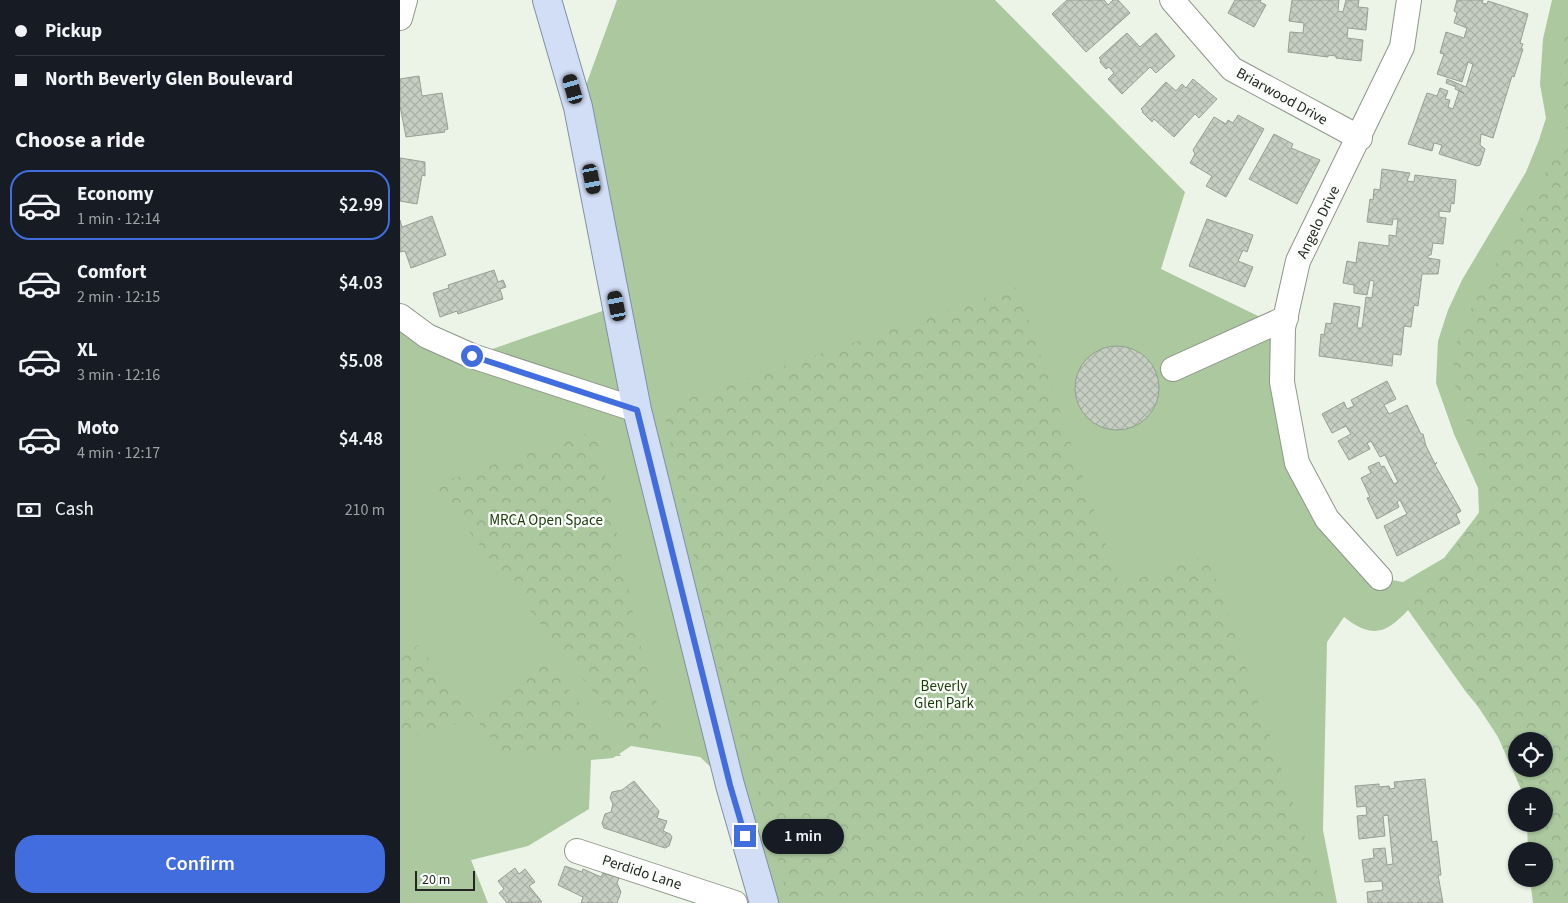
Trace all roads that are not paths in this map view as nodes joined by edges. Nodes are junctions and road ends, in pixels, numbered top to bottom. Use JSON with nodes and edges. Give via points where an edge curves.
{"nodes":[{"id":1,"x":405,"y":0,"type":"edge"},
{"id":2,"x":547,"y":0,"type":"edge"},
{"id":3,"x":1172,"y":0,"type":"edge"},
{"id":4,"x":1410,"y":0,"type":"edge"},
{"id":5,"x":400,"y":18,"type":"edge"},
{"id":6,"x":1360,"y":138,"type":"junction"},
{"id":7,"x":400,"y":316,"type":"edge"},
{"id":8,"x":1286,"y":318,"type":"junction"},
{"id":9,"x":1173,"y":369,"type":"dead end"},
{"id":10,"x":637,"y":410,"type":"junction"},
{"id":11,"x":1380,"y":578,"type":"dead end"},
{"id":12,"x":577,"y":851,"type":"dead end"},
{"id":13,"x":735,"y":903,"type":"edge"},
{"id":14,"x":764,"y":903,"type":"edge"}],
"edges":[{"from":1,"to":5,"type":"street"},
{"from":2,"to":10,"type":"main road","via":[[578,107]]},
{"from":3,"to":6,"type":"street","name":"Briarwood Drive","via":[[1232,69]]},
{"from":4,"to":6,"type":"street","name":"Angelo Drive","via":[[1402,47]]},
{"from":6,"to":8,"type":"street","name":"Angelo Drive","via":[[1298,261]]},
{"from":7,"to":10,"type":"street","via":[[426,336],[472,356]]},
{"from":8,"to":9,"type":"street"},
{"from":8,"to":11,"type":"street","name":"Angelo Drive","via":[[1282,382],[1298,462],[1327,519]]},
{"from":10,"to":14,"type":"main road","via":[[730,785]]},
{"from":12,"to":13,"type":"street","name":"Perdido Lane"}]}
